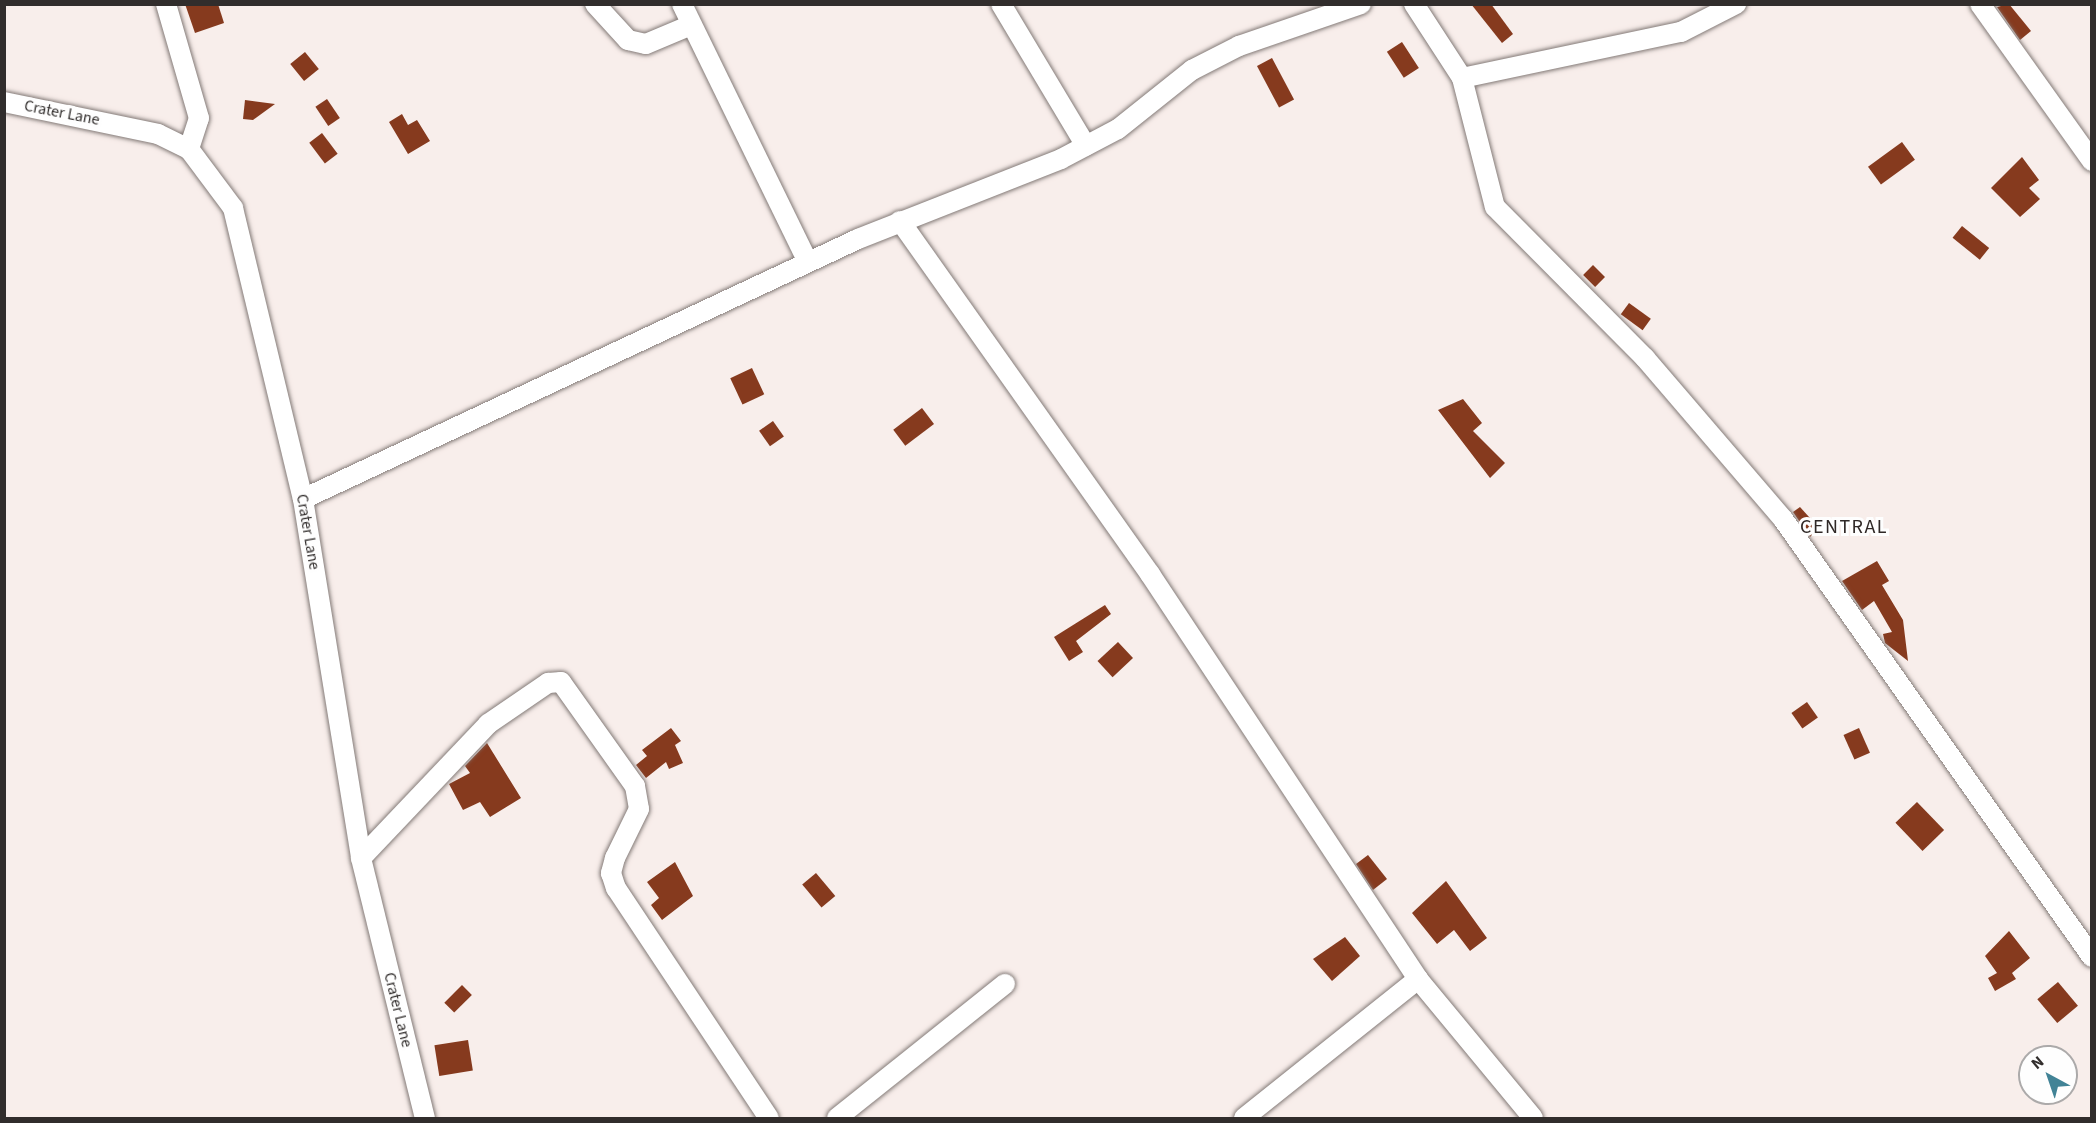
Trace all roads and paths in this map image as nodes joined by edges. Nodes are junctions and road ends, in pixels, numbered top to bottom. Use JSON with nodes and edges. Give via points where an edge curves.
{"nodes":[{"id":1,"x":166,"y":4,"type":"edge"},
{"id":2,"x":595,"y":4,"type":"edge"},
{"id":3,"x":682,"y":4,"type":"edge"},
{"id":4,"x":1001,"y":4,"type":"edge"},
{"id":5,"x":1361,"y":4,"type":"edge"},
{"id":6,"x":1414,"y":4,"type":"edge"},
{"id":7,"x":1980,"y":4,"type":"edge"},
{"id":8,"x":1726,"y":8,"type":"edge"},
{"id":9,"x":691,"y":25,"type":"junction"},
{"id":10,"x":1462,"y":78,"type":"junction"},
{"id":11,"x":4,"y":102,"type":"edge"},
{"id":12,"x":1086,"y":146,"type":"junction"},
{"id":13,"x":189,"y":149,"type":"junction"},
{"id":14,"x":2091,"y":161,"type":"edge"},
{"id":15,"x":900,"y":221,"type":"junction"},
{"id":16,"x":808,"y":262,"type":"junction"},
{"id":17,"x":303,"y":499,"type":"junction"},
{"id":18,"x":361,"y":858,"type":"junction"},
{"id":19,"x":2091,"y":957,"type":"edge"},
{"id":20,"x":1418,"y":979,"type":"junction"},
{"id":21,"x":1005,"y":984,"type":"dead end"},
{"id":22,"x":425,"y":1119,"type":"edge"},
{"id":23,"x":769,"y":1119,"type":"edge"},
{"id":24,"x":837,"y":1119,"type":"edge"},
{"id":25,"x":1244,"y":1119,"type":"edge"},
{"id":26,"x":1533,"y":1119,"type":"edge"}],
"edges":[{"from":1,"to":13,"type":"street","via":[[199,118]]},
{"from":2,"to":9,"type":"street","via":[[628,40],[646,44]]},
{"from":3,"to":9,"type":"street"},
{"from":4,"to":12,"type":"street"},
{"from":5,"to":12,"type":"street","via":[[1220,56]]},
{"from":6,"to":10,"type":"street"},
{"from":7,"to":14,"type":"street"},
{"from":8,"to":10,"type":"street","via":[[1681,32]]},
{"from":9,"to":16,"type":"street"},
{"from":10,"to":19,"type":"street","via":[[1495,207],[1645,358],[1783,519]]},
{"from":11,"to":13,"type":"street","name":"Crater Lane","via":[[158,134]]},
{"from":12,"to":15,"type":"street"},
{"from":13,"to":17,"type":"street","name":"Crater Lane","via":[[233,208]]},
{"from":15,"to":16,"type":"street"},
{"from":15,"to":20,"type":"street","via":[[1150,574]]},
{"from":16,"to":17,"type":"street"},
{"from":17,"to":18,"type":"street","name":"Crater Lane"},
{"from":18,"to":22,"type":"street","name":"Crater Lane"},
{"from":18,"to":23,"type":"street","via":[[488,724],[548,683],[561,682],[636,786],[639,809],[611,873],[616,888]]},
{"from":20,"to":25,"type":"street"},
{"from":20,"to":26,"type":"street"},
{"from":21,"to":24,"type":"street"}]}
